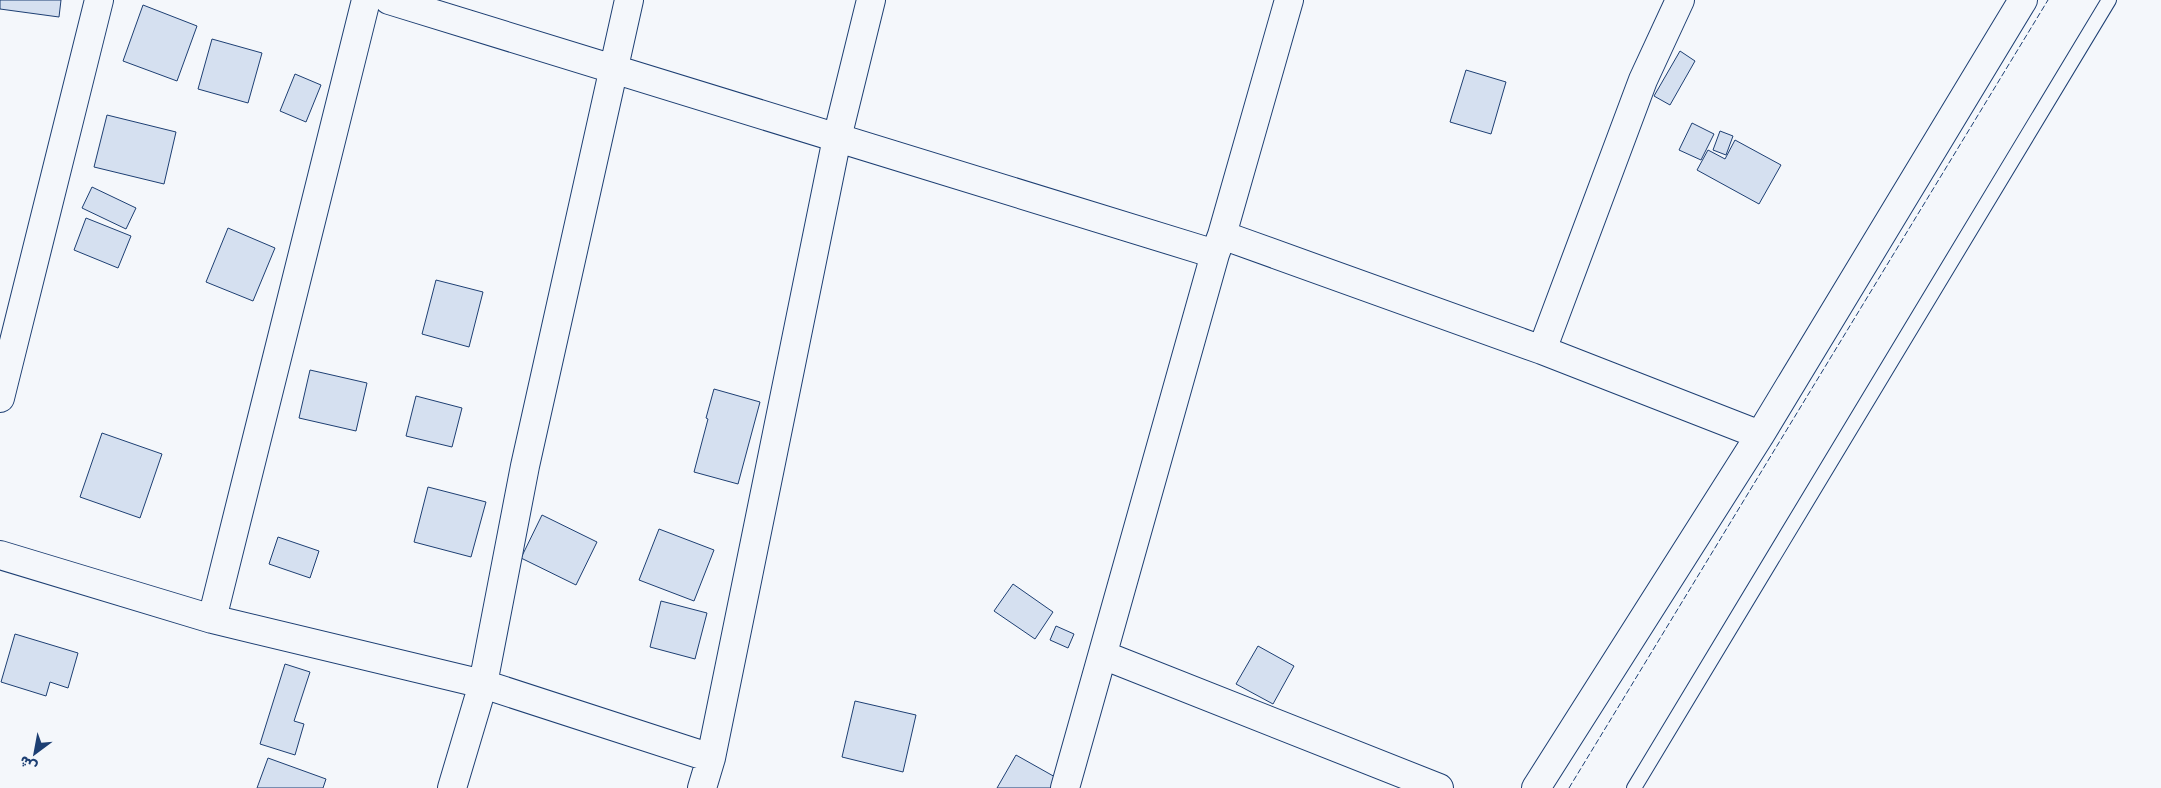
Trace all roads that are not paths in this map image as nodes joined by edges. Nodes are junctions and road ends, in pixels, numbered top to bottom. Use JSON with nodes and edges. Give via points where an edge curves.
{"nodes":[{"id":1,"x":99,"y":0,"type":"edge"},
{"id":2,"x":366,"y":0,"type":"edge"},
{"id":3,"x":389,"y":0,"type":"edge"},
{"id":4,"x":628,"y":0,"type":"edge"},
{"id":5,"x":871,"y":0,"type":"edge"},
{"id":6,"x":1289,"y":0,"type":"edge"},
{"id":7,"x":1680,"y":0,"type":"edge"},
{"id":8,"x":2023,"y":0,"type":"edge"},
{"id":9,"x":2109,"y":0,"type":"edge"},
{"id":10,"x":612,"y":69,"type":"junction"},
{"id":11,"x":837,"y":138,"type":"junction"},
{"id":12,"x":1218,"y":244,"type":"junction"},
{"id":13,"x":1542,"y":350,"type":"junction"},
{"id":14,"x":0,"y":398,"type":"edge"},
{"id":15,"x":1760,"y":435,"type":"junction"},
{"id":16,"x":0,"y":555,"type":"edge"},
{"id":17,"x":212,"y":619,"type":"junction"},
{"id":18,"x":1103,"y":655,"type":"junction"},
{"id":19,"x":483,"y":684,"type":"junction"},
{"id":20,"x":711,"y":758,"type":"junction"},
{"id":21,"x":452,"y":788,"type":"edge"},
{"id":22,"x":702,"y":788,"type":"edge"},
{"id":23,"x":1065,"y":788,"type":"edge"},
{"id":24,"x":1439,"y":788,"type":"edge"},
{"id":25,"x":1536,"y":788,"type":"edge"},
{"id":26,"x":1634,"y":788,"type":"edge"}],
"edges":[{"from":1,"to":14,"type":"street"},
{"from":2,"to":17,"type":"street"},
{"from":3,"to":10,"type":"street"},
{"from":4,"to":10,"type":"street"},
{"from":5,"to":11,"type":"street"},
{"from":6,"to":12,"type":"street"},
{"from":7,"to":13,"type":"street","via":[[1643,80]]},
{"from":8,"to":15,"type":"street"},
{"from":9,"to":26,"type":"lane"},
{"from":10,"to":11,"type":"street"},
{"from":10,"to":19,"type":"street","via":[[525,466]]},
{"from":11,"to":12,"type":"street"},
{"from":11,"to":20,"type":"street"},
{"from":12,"to":13,"type":"street"},
{"from":12,"to":18,"type":"street"},
{"from":13,"to":15,"type":"street"},
{"from":15,"to":25,"type":"street"},
{"from":16,"to":17,"type":"street"},
{"from":17,"to":19,"type":"street"},
{"from":18,"to":23,"type":"street"},
{"from":18,"to":24,"type":"street"},
{"from":19,"to":20,"type":"street"},
{"from":19,"to":21,"type":"street"},
{"from":20,"to":22,"type":"street"}]}
